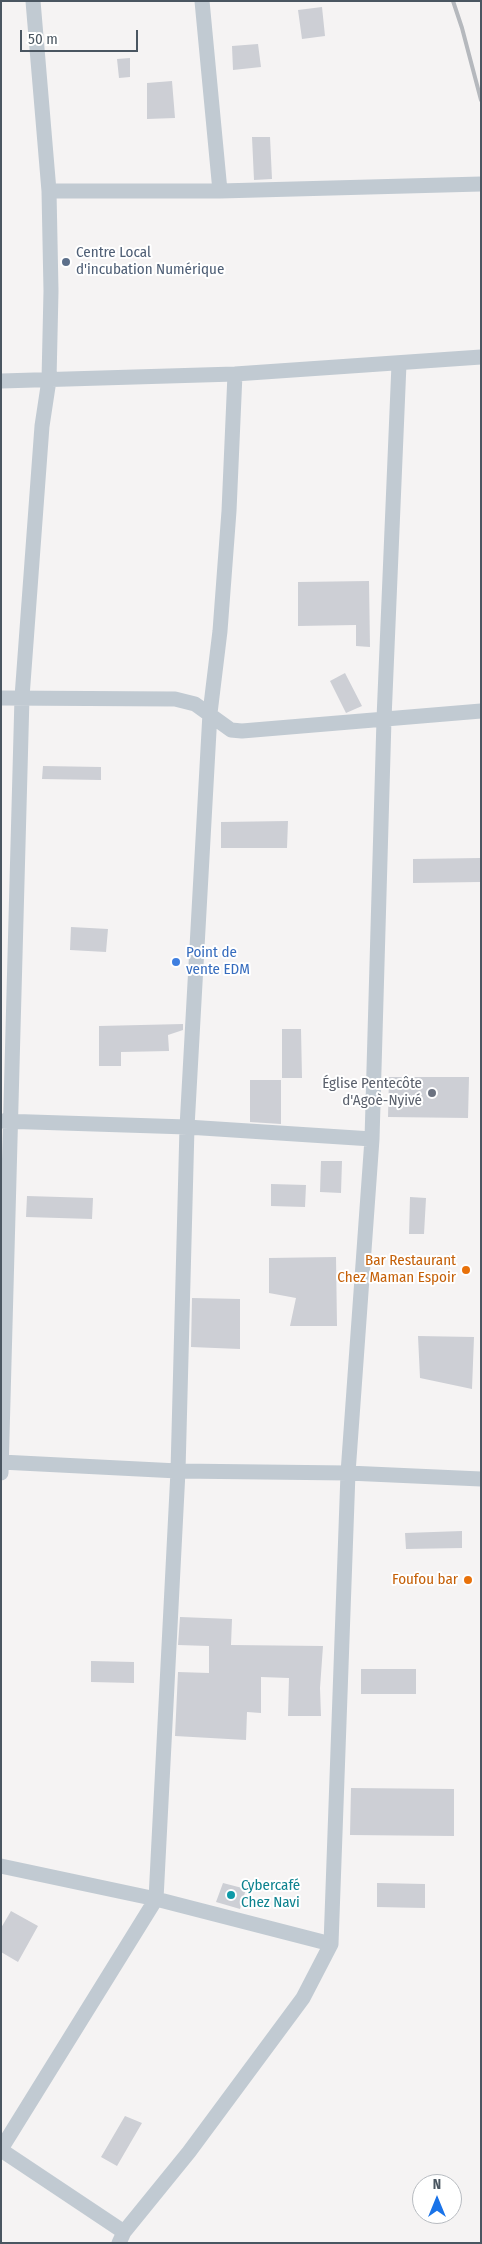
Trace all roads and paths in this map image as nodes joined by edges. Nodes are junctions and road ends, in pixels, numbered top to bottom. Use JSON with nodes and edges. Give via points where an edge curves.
{"nodes":[{"id":1,"x":33,"y":1,"type":"edge"},
{"id":2,"x":202,"y":1,"type":"edge"},
{"id":3,"x":481,"y":184,"type":"edge"},
{"id":4,"x":49,"y":191,"type":"junction"},
{"id":5,"x":220,"y":191,"type":"junction"},
{"id":6,"x":481,"y":357,"type":"edge"},
{"id":7,"x":399,"y":364,"type":"junction"},
{"id":8,"x":235,"y":374,"type":"junction"},
{"id":9,"x":49,"y":380,"type":"junction"},
{"id":10,"x":1,"y":381,"type":"edge"},
{"id":11,"x":22,"y":697,"type":"junction"},
{"id":12,"x":1,"y":698,"type":"edge"},
{"id":13,"x":481,"y":711,"type":"edge"},
{"id":14,"x":210,"y":713,"type":"junction"},
{"id":15,"x":384,"y":719,"type":"junction"},
{"id":16,"x":6,"y":1121,"type":"edge"},
{"id":17,"x":188,"y":1128,"type":"junction"},
{"id":18,"x":372,"y":1139,"type":"junction"},
{"id":19,"x":1,"y":1462,"type":"edge"},
{"id":20,"x":178,"y":1471,"type":"junction"},
{"id":21,"x":1,"y":1473,"type":"edge"},
{"id":22,"x":348,"y":1473,"type":"junction"},
{"id":23,"x":481,"y":1479,"type":"edge"},
{"id":24,"x":1,"y":1866,"type":"edge"},
{"id":25,"x":156,"y":1899,"type":"junction"},
{"id":26,"x":331,"y":1944,"type":"junction"},
{"id":27,"x":1,"y":2150,"type":"edge"},
{"id":28,"x":122,"y":2237,"type":"edge"}],
"edges":[{"from":1,"to":4,"type":"street"},
{"from":2,"to":5,"type":"street"},
{"from":3,"to":5,"type":"street"},
{"from":4,"to":5,"type":"street"},
{"from":4,"to":9,"type":"street"},
{"from":6,"to":7,"type":"street"},
{"from":7,"to":8,"type":"street"},
{"from":7,"to":15,"type":"street"},
{"from":8,"to":9,"type":"street"},
{"from":8,"to":14,"type":"street","via":[[230,511]]},
{"from":9,"to":10,"type":"street"},
{"from":9,"to":11,"type":"street","via":[[42,426]]},
{"from":11,"to":12,"type":"street"},
{"from":11,"to":14,"type":"street","via":[[175,699],[195,704]]},
{"from":11,"to":16,"type":"street"},
{"from":13,"to":15,"type":"street"},
{"from":14,"to":15,"type":"street","via":[[231,730],[242,731]]},
{"from":14,"to":17,"type":"street"},
{"from":15,"to":18,"type":"street"},
{"from":16,"to":17,"type":"street"},
{"from":16,"to":19,"type":"street"},
{"from":17,"to":18,"type":"street"},
{"from":17,"to":20,"type":"street"},
{"from":18,"to":22,"type":"street"},
{"from":19,"to":20,"type":"street"},
{"from":19,"to":21,"type":"street"},
{"from":20,"to":22,"type":"street"},
{"from":20,"to":25,"type":"street"},
{"from":22,"to":23,"type":"street"},
{"from":22,"to":26,"type":"street"},
{"from":24,"to":25,"type":"street"},
{"from":25,"to":26,"type":"street"},
{"from":25,"to":27,"type":"street"},
{"from":26,"to":28,"type":"street","via":[[303,1998]]},
{"from":27,"to":28,"type":"street"}]}
